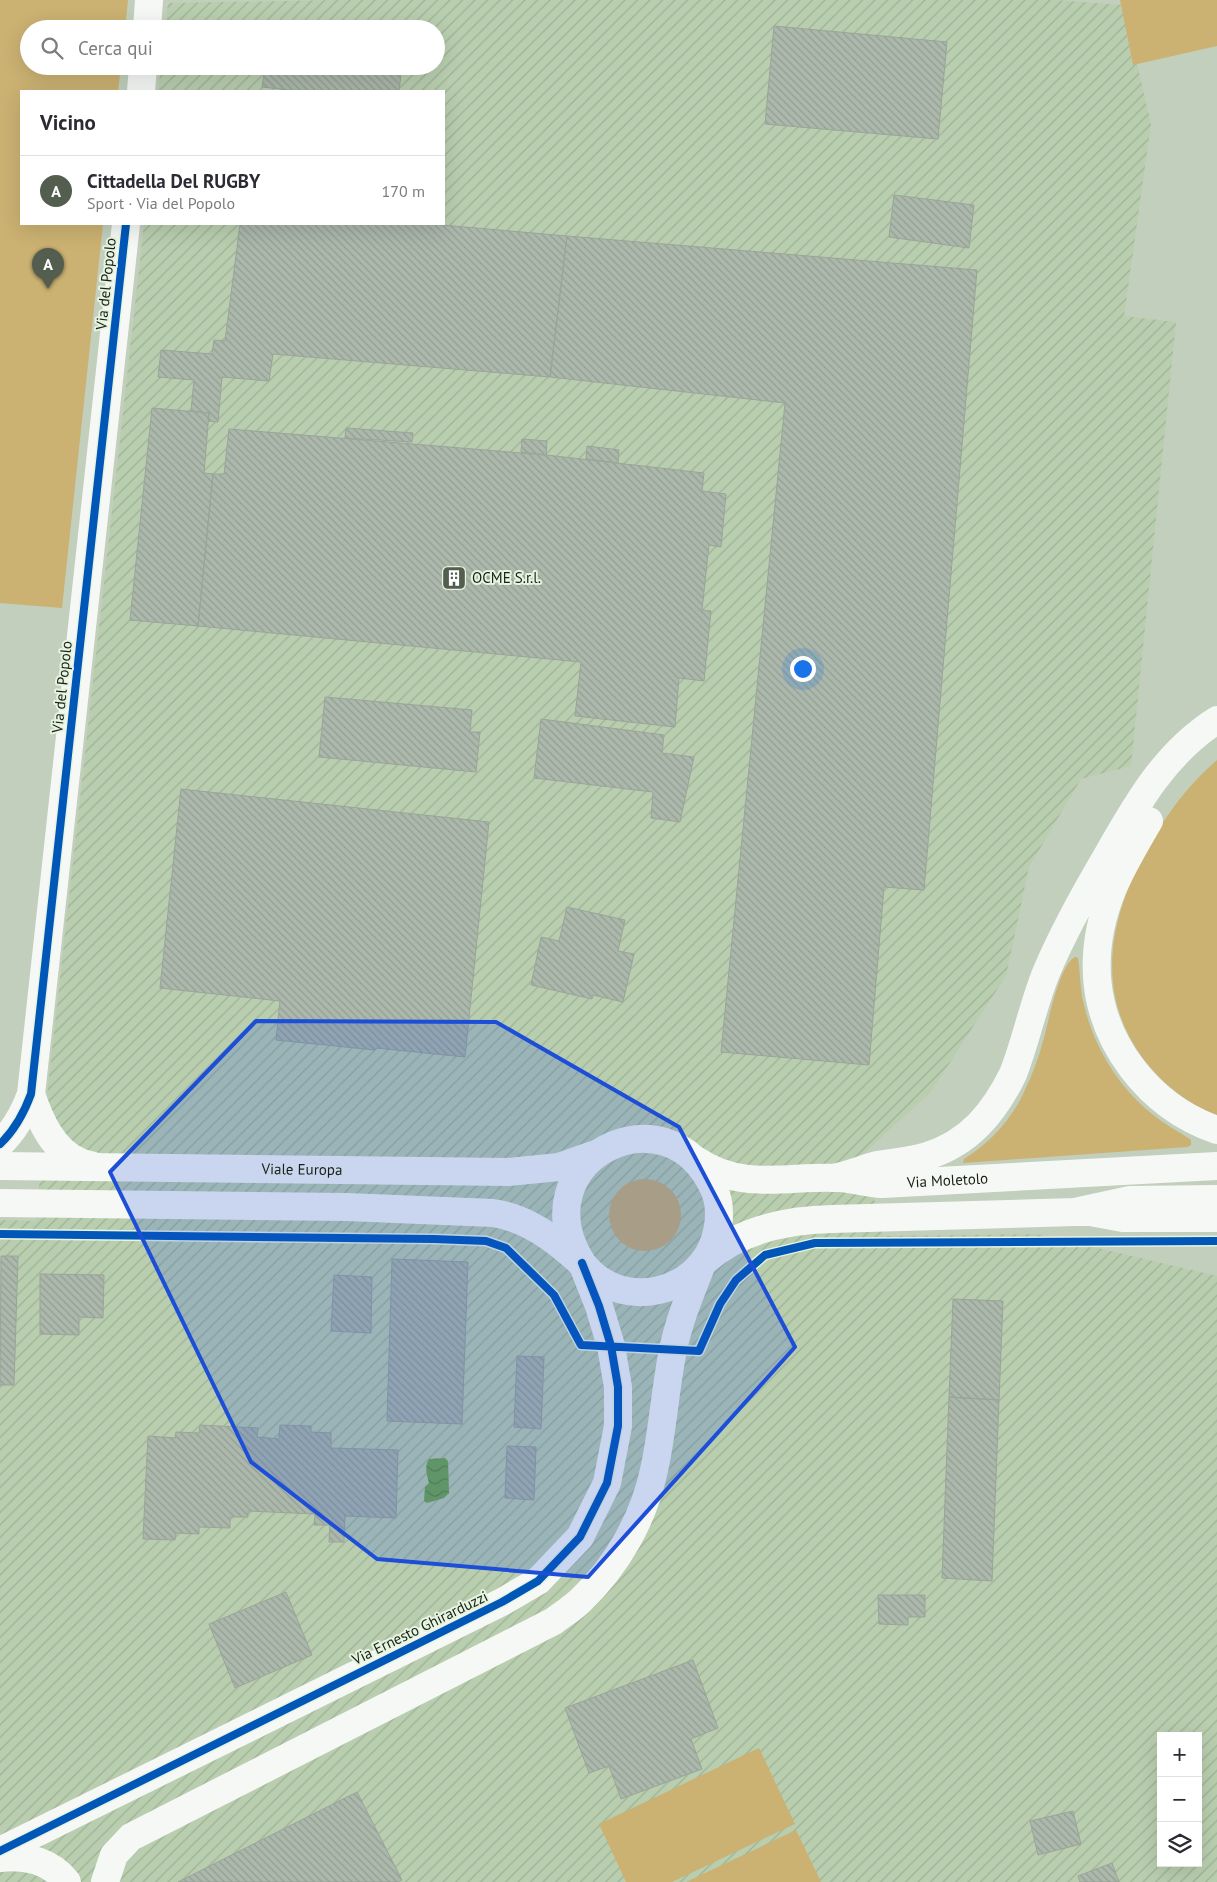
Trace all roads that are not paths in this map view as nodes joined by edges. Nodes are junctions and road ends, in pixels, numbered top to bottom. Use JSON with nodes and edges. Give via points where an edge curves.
{"nodes":[{"id":1,"x":149,"y":0,"type":"edge"},
{"id":2,"x":147,"y":20,"type":"edge"},
{"id":3,"x":142,"y":75,"type":"edge"},
{"id":4,"x":141,"y":90,"type":"edge"},
{"id":5,"x":126,"y":225,"type":"edge"},
{"id":6,"x":1217,"y":720,"type":"edge"},
{"id":7,"x":1217,"y":741,"type":"edge"},
{"id":8,"x":31,"y":1094,"type":"junction"},
{"id":9,"x":1217,"y":1130,"type":"edge"},
{"id":10,"x":0,"y":1144,"type":"edge"},
{"id":11,"x":601,"y":1151,"type":"junction"},
{"id":12,"x":685,"y":1152,"type":"junction"},
{"id":13,"x":0,"y":1166,"type":"edge"},
{"id":14,"x":1217,"y":1166,"type":"edge"},
{"id":15,"x":97,"y":1167,"type":"junction"},
{"id":16,"x":833,"y":1178,"type":"junction"},
{"id":17,"x":1217,"y":1198,"type":"edge"},
{"id":18,"x":0,"y":1203,"type":"edge"},
{"id":19,"x":1075,"y":1212,"type":"junction"},
{"id":20,"x":1217,"y":1218,"type":"edge"},
{"id":21,"x":582,"y":1263,"type":"junction"},
{"id":22,"x":702,"y":1264,"type":"junction"},
{"id":23,"x":0,"y":1851,"type":"edge"},
{"id":24,"x":0,"y":1858,"type":"edge"},
{"id":25,"x":68,"y":1882,"type":"edge"},
{"id":26,"x":105,"y":1882,"type":"edge"}],
"edges":[{"from":1,"to":2,"type":"main road"},
{"from":3,"to":4,"type":"main road"},
{"from":5,"to":8,"type":"main road","name":"Via del Popolo"},
{"from":6,"to":16,"type":"main road","via":[[1189,740],[1156,775],[1087,890],[1046,974],[1013,1074],[988,1116],[966,1137],[940,1151]]},
{"from":7,"to":9,"type":"main road","via":[[1192,762],[1174,784],[1125,863],[1101,924],[1096,964],[1104,1015],[1129,1063],[1168,1105]]},
{"from":8,"to":10,"type":"main road","name":"Via del Popolo","via":[[10,1135]]},
{"from":8,"to":15,"type":"main road","name":"Via del Popolo","via":[[48,1135],[78,1162]]},
{"from":11,"to":12,"type":"main road","name":"Via Moletolo","via":[[637,1139],[662,1142]]},
{"from":11,"to":15,"type":"main road","name":"Viale Europa","via":[[560,1167],[508,1172]]},
{"from":11,"to":21,"type":"main road","name":"Via Moletolo","via":[[575,1178],[566,1203],[566,1228]]},
{"from":12,"to":16,"type":"main road","name":"Via Moletolo","via":[[727,1176],[785,1181]]},
{"from":12,"to":22,"type":"main road","name":"Via Moletolo","via":[[710,1181],[718,1205],[714,1242]]},
{"from":13,"to":15,"type":"main road","name":"Viale Europa"},
{"from":14,"to":16,"type":"main road","name":"Via Moletolo","via":[[889,1184]]},
{"from":17,"to":19,"type":"main road","name":"Via Moletolo","via":[[1130,1200]]},
{"from":18,"to":21,"type":"main road","via":[[487,1212],[513,1217],[531,1226]]},
{"from":19,"to":20,"type":"main road","via":[[1123,1218]]},
{"from":19,"to":22,"type":"main road","name":"Via Moletolo","via":[[800,1221],[769,1227],[737,1239]]},
{"from":21,"to":22,"type":"main road","name":"Via Moletolo","via":[[600,1280],[636,1292],[672,1287]]},
{"from":21,"to":23,"type":"main road","name":"Via Ernesto Ghirarduzzi","via":[[611,1346],[618,1386],[618,1426],[608,1483],[580,1537],[538,1581],[502,1602]]},
{"from":22,"to":26,"type":"main road","via":[[683,1312],[673,1350],[654,1470],[644,1504],[622,1550],[581,1600],[554,1621],[131,1837],[114,1855]]},
{"from":24,"to":25,"type":"main road","via":[[39,1861],[55,1869]]}]}
